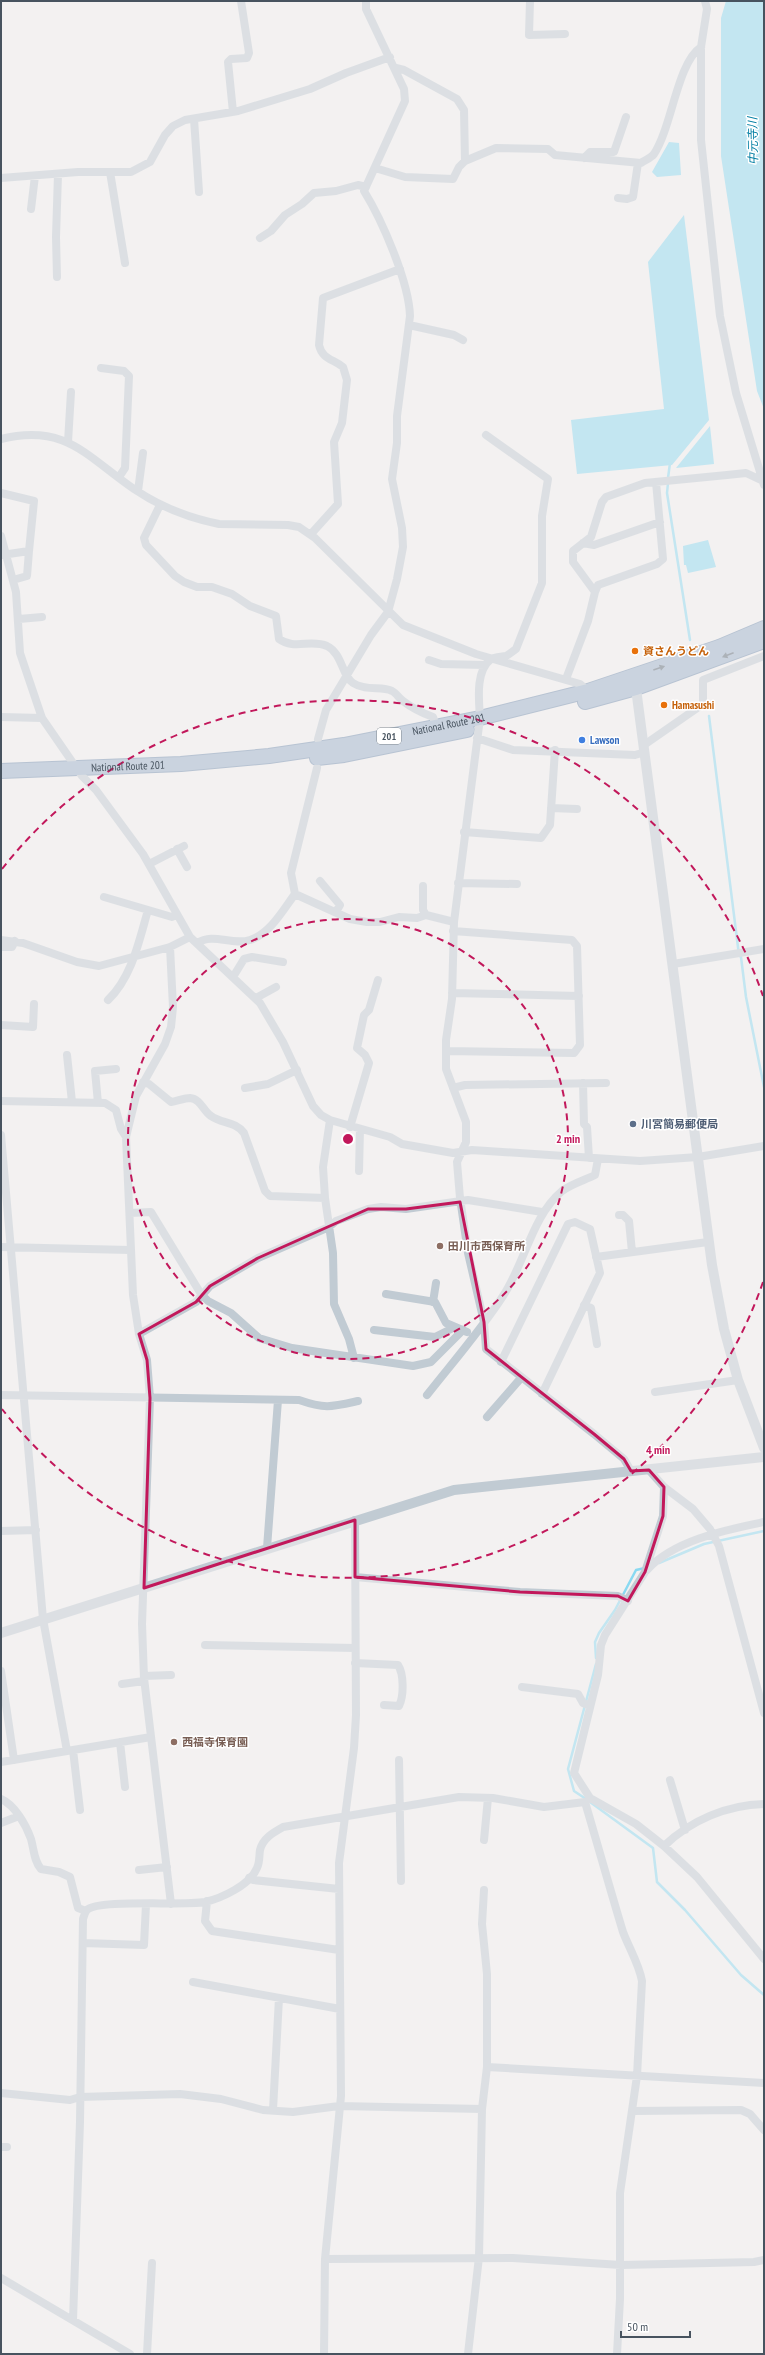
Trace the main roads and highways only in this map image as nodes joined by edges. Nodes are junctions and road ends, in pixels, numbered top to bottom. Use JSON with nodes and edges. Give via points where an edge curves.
{"nodes":[{"id":1,"x":764,"y":628,"type":"edge"},
{"id":2,"x":764,"y":641,"type":"edge"},
{"id":3,"x":635,"y":683,"type":"junction"},
{"id":4,"x":478,"y":728,"type":"junction"},
{"id":5,"x":1,"y":771,"type":"edge"},
{"id":6,"x":80,"y":772,"type":"junction"},
{"id":7,"x":1,"y":780,"type":"edge"}],
"edges":[{"from":3,"to":1,"type":"highway","name":"National Route 201","number":"201","one_way":true},
{"from":2,"to":3,"type":"highway","name":"National Route 201","number":"201","one_way":true},
{"from":3,"to":4,"type":"highway","name":"National Route 201","number":"201"},
{"from":3,"to":4,"type":"highway","name":"National Route 201","number":"201","via":[[588,691]]},
{"from":4,"to":6,"type":"highway","name":"National Route 201","number":"201","via":[[436,726],[344,745],[269,756]]},
{"from":4,"to":6,"type":"highway","name":"National Route 201","number":"201","via":[[344,755],[182,773]]},
{"from":5,"to":6,"type":"highway","name":"National Route 201","number":"201"},
{"from":6,"to":7,"type":"highway","name":"National Route 201","number":"201"}]}
